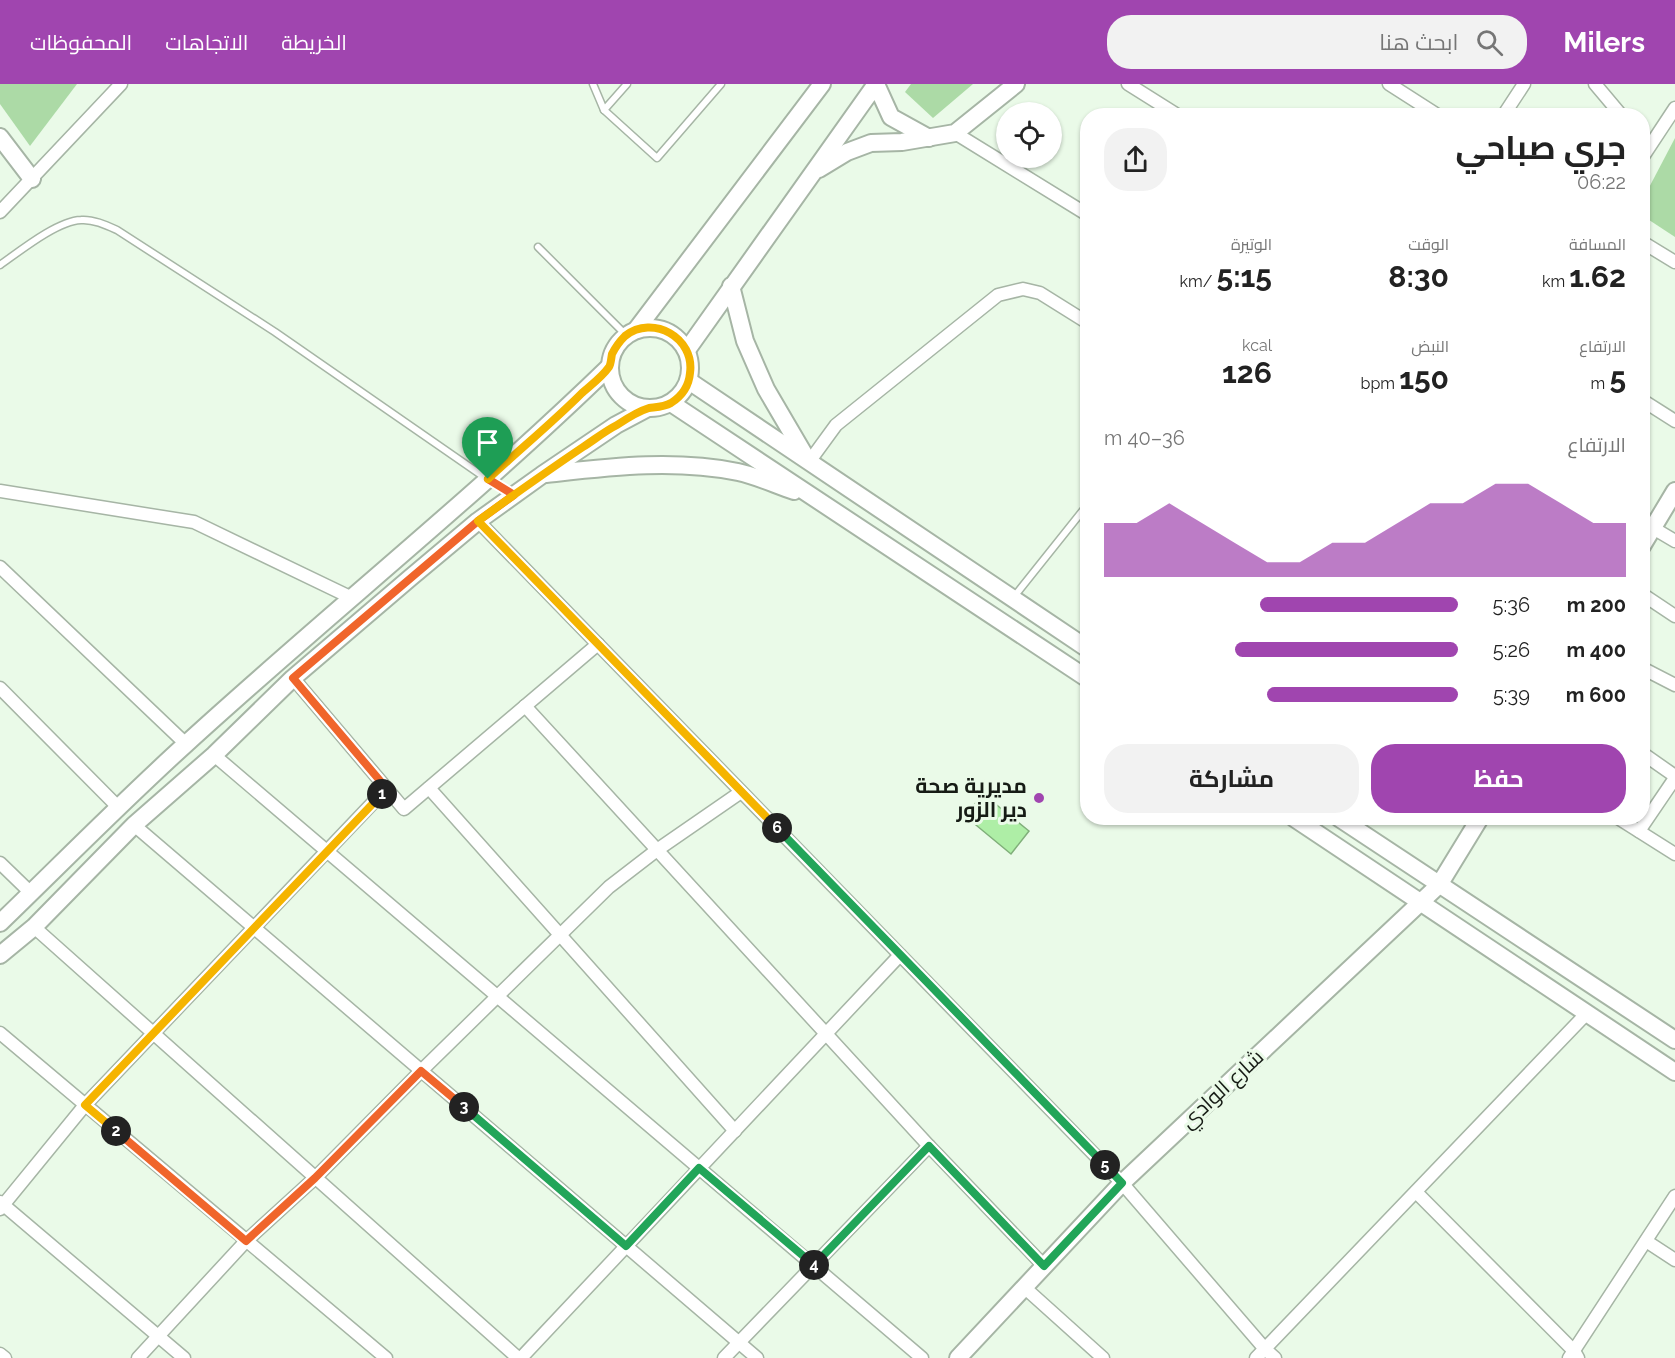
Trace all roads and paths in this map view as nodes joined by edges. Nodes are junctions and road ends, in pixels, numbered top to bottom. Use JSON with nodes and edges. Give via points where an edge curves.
{"nodes":[{"id":1,"x":121,"y":84,"type":"edge"},
{"id":2,"x":593,"y":84,"type":"edge"},
{"id":3,"x":627,"y":84,"type":"edge"},
{"id":4,"x":721,"y":84,"type":"edge"},
{"id":5,"x":822,"y":84,"type":"edge"},
{"id":6,"x":876,"y":84,"type":"edge"},
{"id":7,"x":1016,"y":84,"type":"edge"},
{"id":8,"x":1128,"y":84,"type":"edge"},
{"id":9,"x":1389,"y":84,"type":"edge"},
{"id":10,"x":1524,"y":84,"type":"edge"},
{"id":11,"x":1595,"y":84,"type":"edge"},
{"id":12,"x":1166,"y":108,"type":"edge"},
{"id":13,"x":1426,"y":108,"type":"edge"},
{"id":14,"x":1508,"y":108,"type":"edge"},
{"id":15,"x":1615,"y":108,"type":"edge"},
{"id":16,"x":1675,"y":108,"type":"edge"},
{"id":17,"x":604,"y":110,"type":"junction"},
{"id":18,"x":955,"y":133,"type":"junction"},
{"id":19,"x":0,"y":137,"type":"edge"},
{"id":20,"x":929,"y":138,"type":"junction"},
{"id":21,"x":1650,"y":138,"type":"edge"},
{"id":22,"x":814,"y":172,"type":"junction"},
{"id":23,"x":32,"y":179,"type":"junction"},
{"id":24,"x":1080,"y":210,"type":"edge"},
{"id":25,"x":0,"y":212,"type":"edge"},
{"id":26,"x":1650,"y":247,"type":"edge"},
{"id":27,"x":537,"y":248,"type":"dead end"},
{"id":28,"x":1675,"y":262,"type":"edge"},
{"id":29,"x":0,"y":265,"type":"edge"},
{"id":30,"x":731,"y":286,"type":"junction"},
{"id":31,"x":1080,"y":318,"type":"edge"},
{"id":32,"x":631,"y":333,"type":"junction"},
{"id":33,"x":687,"y":350,"type":"junction"},
{"id":34,"x":610,"y":366,"type":"junction"},
{"id":35,"x":689,"y":381,"type":"junction"},
{"id":36,"x":671,"y":403,"type":"junction"},
{"id":37,"x":1650,"y":405,"type":"edge"},
{"id":38,"x":648,"y":408,"type":"junction"},
{"id":39,"x":1675,"y":421,"type":"edge"},
{"id":40,"x":809,"y":462,"type":"junction"},
{"id":41,"x":542,"y":475,"type":"junction"},
{"id":42,"x":488,"y":479,"type":"junction"},
{"id":43,"x":0,"y":491,"type":"edge"},
{"id":44,"x":1675,"y":491,"type":"edge"},
{"id":45,"x":514,"y":495,"type":"junction"},
{"id":46,"x":819,"y":500,"type":"junction"},
{"id":47,"x":1080,"y":514,"type":"edge"},
{"id":48,"x":478,"y":521,"type":"junction"},
{"id":49,"x":1653,"y":528,"type":"junction"},
{"id":50,"x":1650,"y":533,"type":"edge"},
{"id":51,"x":1675,"y":541,"type":"edge"},
{"id":52,"x":0,"y":567,"type":"edge"},
{"id":53,"x":352,"y":598,"type":"junction"},
{"id":54,"x":1012,"y":598,"type":"junction"},
{"id":55,"x":1650,"y":599,"type":"edge"},
{"id":56,"x":1675,"y":616,"type":"edge"},
{"id":57,"x":598,"y":644,"type":"junction"},
{"id":58,"x":1080,"y":644,"type":"edge"},
{"id":59,"x":1650,"y":672,"type":"edge"},
{"id":60,"x":1080,"y":675,"type":"edge"},
{"id":61,"x":293,"y":678,"type":"junction"},
{"id":62,"x":1675,"y":685,"type":"edge"},
{"id":63,"x":0,"y":688,"type":"edge"},
{"id":64,"x":525,"y":706,"type":"junction"},
{"id":65,"x":186,"y":744,"type":"junction"},
{"id":66,"x":214,"y":755,"type":"junction"},
{"id":67,"x":1650,"y":759,"type":"edge"},
{"id":68,"x":1675,"y":777,"type":"edge"},
{"id":69,"x":429,"y":788,"type":"junction"},
{"id":70,"x":387,"y":789,"type":"junction"},
{"id":71,"x":741,"y":792,"type":"junction"},
{"id":72,"x":119,"y":808,"type":"junction"},
{"id":73,"x":1650,"y":814,"type":"edge"},
{"id":74,"x":134,"y":825,"type":"junction"},
{"id":75,"x":1305,"y":825,"type":"edge"},
{"id":76,"x":1349,"y":825,"type":"edge"},
{"id":77,"x":1476,"y":825,"type":"edge"},
{"id":78,"x":1629,"y":825,"type":"edge"},
{"id":79,"x":1643,"y":825,"type":"edge"},
{"id":80,"x":1639,"y":831,"type":"junction"},
{"id":81,"x":657,"y":850,"type":"junction"},
{"id":82,"x":327,"y":851,"type":"junction"},
{"id":83,"x":1675,"y":854,"type":"edge"},
{"id":84,"x":0,"y":863,"type":"edge"},
{"id":85,"x":1439,"y":885,"type":"junction"},
{"id":86,"x":31,"y":893,"type":"junction"},
{"id":87,"x":1421,"y":902,"type":"junction"},
{"id":88,"x":0,"y":922,"type":"edge"},
{"id":89,"x":34,"y":927,"type":"junction"},
{"id":90,"x":254,"y":927,"type":"junction"},
{"id":91,"x":560,"y":935,"type":"junction"},
{"id":92,"x":0,"y":955,"type":"edge"},
{"id":93,"x":900,"y":955,"type":"junction"},
{"id":94,"x":497,"y":996,"type":"junction"},
{"id":95,"x":1587,"y":1013,"type":"junction"},
{"id":96,"x":0,"y":1033,"type":"edge"},
{"id":97,"x":154,"y":1034,"type":"junction"},
{"id":98,"x":826,"y":1034,"type":"junction"},
{"id":99,"x":1675,"y":1040,"type":"edge"},
{"id":100,"x":421,"y":1071,"type":"junction"},
{"id":101,"x":1675,"y":1072,"type":"edge"},
{"id":102,"x":85,"y":1105,"type":"junction"},
{"id":103,"x":735,"y":1131,"type":"junction"},
{"id":104,"x":929,"y":1146,"type":"junction"},
{"id":105,"x":699,"y":1168,"type":"junction"},
{"id":106,"x":315,"y":1178,"type":"junction"},
{"id":107,"x":1122,"y":1183,"type":"junction"},
{"id":108,"x":1416,"y":1192,"type":"junction"},
{"id":109,"x":1675,"y":1196,"type":"edge"},
{"id":110,"x":1,"y":1205,"type":"edge"},
{"id":111,"x":246,"y":1241,"type":"junction"},
{"id":112,"x":1646,"y":1241,"type":"junction"},
{"id":113,"x":626,"y":1246,"type":"junction"},
{"id":114,"x":1675,"y":1260,"type":"edge"},
{"id":115,"x":813,"y":1266,"type":"junction"},
{"id":116,"x":1044,"y":1266,"type":"junction"},
{"id":117,"x":1024,"y":1287,"type":"junction"},
{"id":118,"x":159,"y":1336,"type":"junction"},
{"id":119,"x":739,"y":1342,"type":"junction"},
{"id":120,"x":1261,"y":1353,"type":"edge"},
{"id":121,"x":0,"y":1354,"type":"edge"},
{"id":122,"x":1573,"y":1356,"type":"edge"},
{"id":123,"x":5,"y":1358,"type":"edge"},
{"id":124,"x":138,"y":1358,"type":"edge"},
{"id":125,"x":184,"y":1358,"type":"edge"},
{"id":126,"x":386,"y":1358,"type":"edge"},
{"id":127,"x":520,"y":1358,"type":"edge"},
{"id":128,"x":724,"y":1358,"type":"edge"},
{"id":129,"x":757,"y":1358,"type":"edge"},
{"id":130,"x":922,"y":1358,"type":"edge"},
{"id":131,"x":958,"y":1358,"type":"edge"},
{"id":132,"x":1103,"y":1358,"type":"edge"},
{"id":133,"x":1275,"y":1358,"type":"edge"}],
"edges":[{"from":1,"to":23,"type":"street"},
{"from":2,"to":17,"type":"lane"},
{"from":3,"to":17,"type":"lane"},
{"from":4,"to":17,"type":"lane","via":[[657,158]]},
{"from":5,"to":32,"type":"main road"},
{"from":6,"to":20,"type":"main road","via":[[891,117]]},
{"from":6,"to":22,"type":"main road"},
{"from":7,"to":18,"type":"main road"},
{"from":8,"to":12,"type":"street"},
{"from":9,"to":13,"type":"street"},
{"from":10,"to":14,"type":"street"},
{"from":11,"to":15,"type":"street"},
{"from":16,"to":21,"type":"street"},
{"from":18,"to":20,"type":"main road"},
{"from":18,"to":24,"type":"street"},
{"from":19,"to":23,"type":"main road"},
{"from":20,"to":22,"type":"main road","via":[[871,143]]},
{"from":22,"to":30,"type":"main road"},
{"from":23,"to":25,"type":"street"},
{"from":26,"to":28,"type":"street"},
{"from":27,"to":32,"type":"lane"},
{"from":29,"to":42,"type":"lane","via":[[56,227],[81,219],[117,230],[275,332]]},
{"from":30,"to":33,"type":"main road"},
{"from":30,"to":40,"type":"main road","via":[[745,341],[766,389]]},
{"from":31,"to":40,"type":"street","via":[[1040,293],[1023,289],[998,295],[836,425]]},
{"from":32,"to":33,"type":"main road","via":[[648,327],[660,328],[680,340]]},
{"from":32,"to":34,"type":"main road","via":[[618,344]]},
{"from":33,"to":35,"type":"main road"},
{"from":34,"to":38,"type":"main road","via":[[616,390],[630,403]]},
{"from":34,"to":42,"type":"main road"},
{"from":35,"to":36,"type":"main road"},
{"from":35,"to":40,"type":"main road"},
{"from":36,"to":38,"type":"main road"},
{"from":36,"to":46,"type":"main road"},
{"from":37,"to":39,"type":"street"},
{"from":38,"to":41,"type":"main road"},
{"from":40,"to":54,"type":"main road"},
{"from":41,"to":45,"type":"main road"},
{"from":41,"to":46,"type":"main road","via":[[635,465],[689,465],[740,472]]},
{"from":42,"to":45,"type":"lane"},
{"from":42,"to":53,"type":"main road"},
{"from":43,"to":53,"type":"street","via":[[194,522]]},
{"from":44,"to":49,"type":"main road"},
{"from":45,"to":48,"type":"main road"},
{"from":46,"to":60,"type":"main road"},
{"from":47,"to":54,"type":"lane"},
{"from":48,"to":57,"type":"street"},
{"from":48,"to":61,"type":"main road"},
{"from":49,"to":50,"type":"main road"},
{"from":49,"to":51,"type":"street"},
{"from":52,"to":65,"type":"street"},
{"from":53,"to":65,"type":"main road"},
{"from":54,"to":58,"type":"main road"},
{"from":55,"to":56,"type":"street"},
{"from":57,"to":64,"type":"street"},
{"from":57,"to":71,"type":"street"},
{"from":59,"to":62,"type":"street"},
{"from":61,"to":66,"type":"main road"},
{"from":61,"to":70,"type":"street"},
{"from":63,"to":72,"type":"street"},
{"from":64,"to":69,"type":"street"},
{"from":64,"to":81,"type":"street"},
{"from":65,"to":72,"type":"main road"},
{"from":66,"to":74,"type":"main road"},
{"from":66,"to":82,"type":"street"},
{"from":67,"to":68,"type":"street"},
{"from":68,"to":73,"type":"street"},
{"from":69,"to":70,"type":"street","via":[[404,809]]},
{"from":69,"to":91,"type":"street"},
{"from":70,"to":82,"type":"street"},
{"from":71,"to":81,"type":"street"},
{"from":71,"to":93,"type":"street"},
{"from":72,"to":86,"type":"main road"},
{"from":74,"to":89,"type":"main road"},
{"from":74,"to":90,"type":"street"},
{"from":75,"to":87,"type":"main road"},
{"from":76,"to":85,"type":"main road"},
{"from":77,"to":85,"type":"main road","name":"شارع الوادي"},
{"from":78,"to":80,"type":"street"},
{"from":79,"to":80,"type":"street"},
{"from":80,"to":83,"type":"street"},
{"from":81,"to":91,"type":"street","via":[[609,887]]},
{"from":81,"to":98,"type":"street"},
{"from":82,"to":90,"type":"street"},
{"from":82,"to":94,"type":"street"},
{"from":84,"to":86,"type":"street"},
{"from":85,"to":87,"type":"main road","name":"شارع الوادي"},
{"from":85,"to":99,"type":"main road"},
{"from":86,"to":88,"type":"main road"},
{"from":87,"to":95,"type":"main road"},
{"from":87,"to":107,"type":"main road","name":"شارع الوادي"},
{"from":89,"to":92,"type":"main road"},
{"from":89,"to":97,"type":"street"},
{"from":90,"to":97,"type":"street"},
{"from":90,"to":100,"type":"street"},
{"from":91,"to":94,"type":"street"},
{"from":91,"to":103,"type":"street"},
{"from":93,"to":98,"type":"street"},
{"from":93,"to":107,"type":"street"},
{"from":94,"to":100,"type":"street"},
{"from":94,"to":105,"type":"street"},
{"from":95,"to":101,"type":"main road"},
{"from":95,"to":108,"type":"street"},
{"from":96,"to":102,"type":"street"},
{"from":97,"to":102,"type":"street"},
{"from":97,"to":106,"type":"street"},
{"from":98,"to":103,"type":"street"},
{"from":98,"to":104,"type":"street"},
{"from":100,"to":106,"type":"street"},
{"from":100,"to":113,"type":"street"},
{"from":102,"to":110,"type":"street"},
{"from":102,"to":111,"type":"street"},
{"from":103,"to":105,"type":"street"},
{"from":104,"to":115,"type":"street"},
{"from":104,"to":116,"type":"street"},
{"from":105,"to":113,"type":"street"},
{"from":105,"to":115,"type":"street"},
{"from":106,"to":111,"type":"street"},
{"from":106,"to":127,"type":"street"},
{"from":107,"to":116,"type":"main road","name":"شارع الوادي"},
{"from":107,"to":120,"type":"street"},
{"from":108,"to":120,"type":"street"},
{"from":108,"to":122,"type":"street"},
{"from":109,"to":112,"type":"street"},
{"from":110,"to":118,"type":"street"},
{"from":111,"to":118,"type":"street"},
{"from":111,"to":126,"type":"street"},
{"from":112,"to":114,"type":"street"},
{"from":112,"to":122,"type":"street"},
{"from":113,"to":119,"type":"street"},
{"from":113,"to":127,"type":"street"},
{"from":115,"to":119,"type":"street"},
{"from":115,"to":130,"type":"street"},
{"from":116,"to":117,"type":"main road","name":"شارع الوادي"},
{"from":117,"to":131,"type":"main road","name":"شارع الوادي"},
{"from":117,"to":132,"type":"street"},
{"from":118,"to":124,"type":"street"},
{"from":118,"to":125,"type":"street"},
{"from":119,"to":128,"type":"street"},
{"from":119,"to":129,"type":"street"},
{"from":120,"to":133,"type":"street"},
{"from":121,"to":123,"type":"street"}]}
